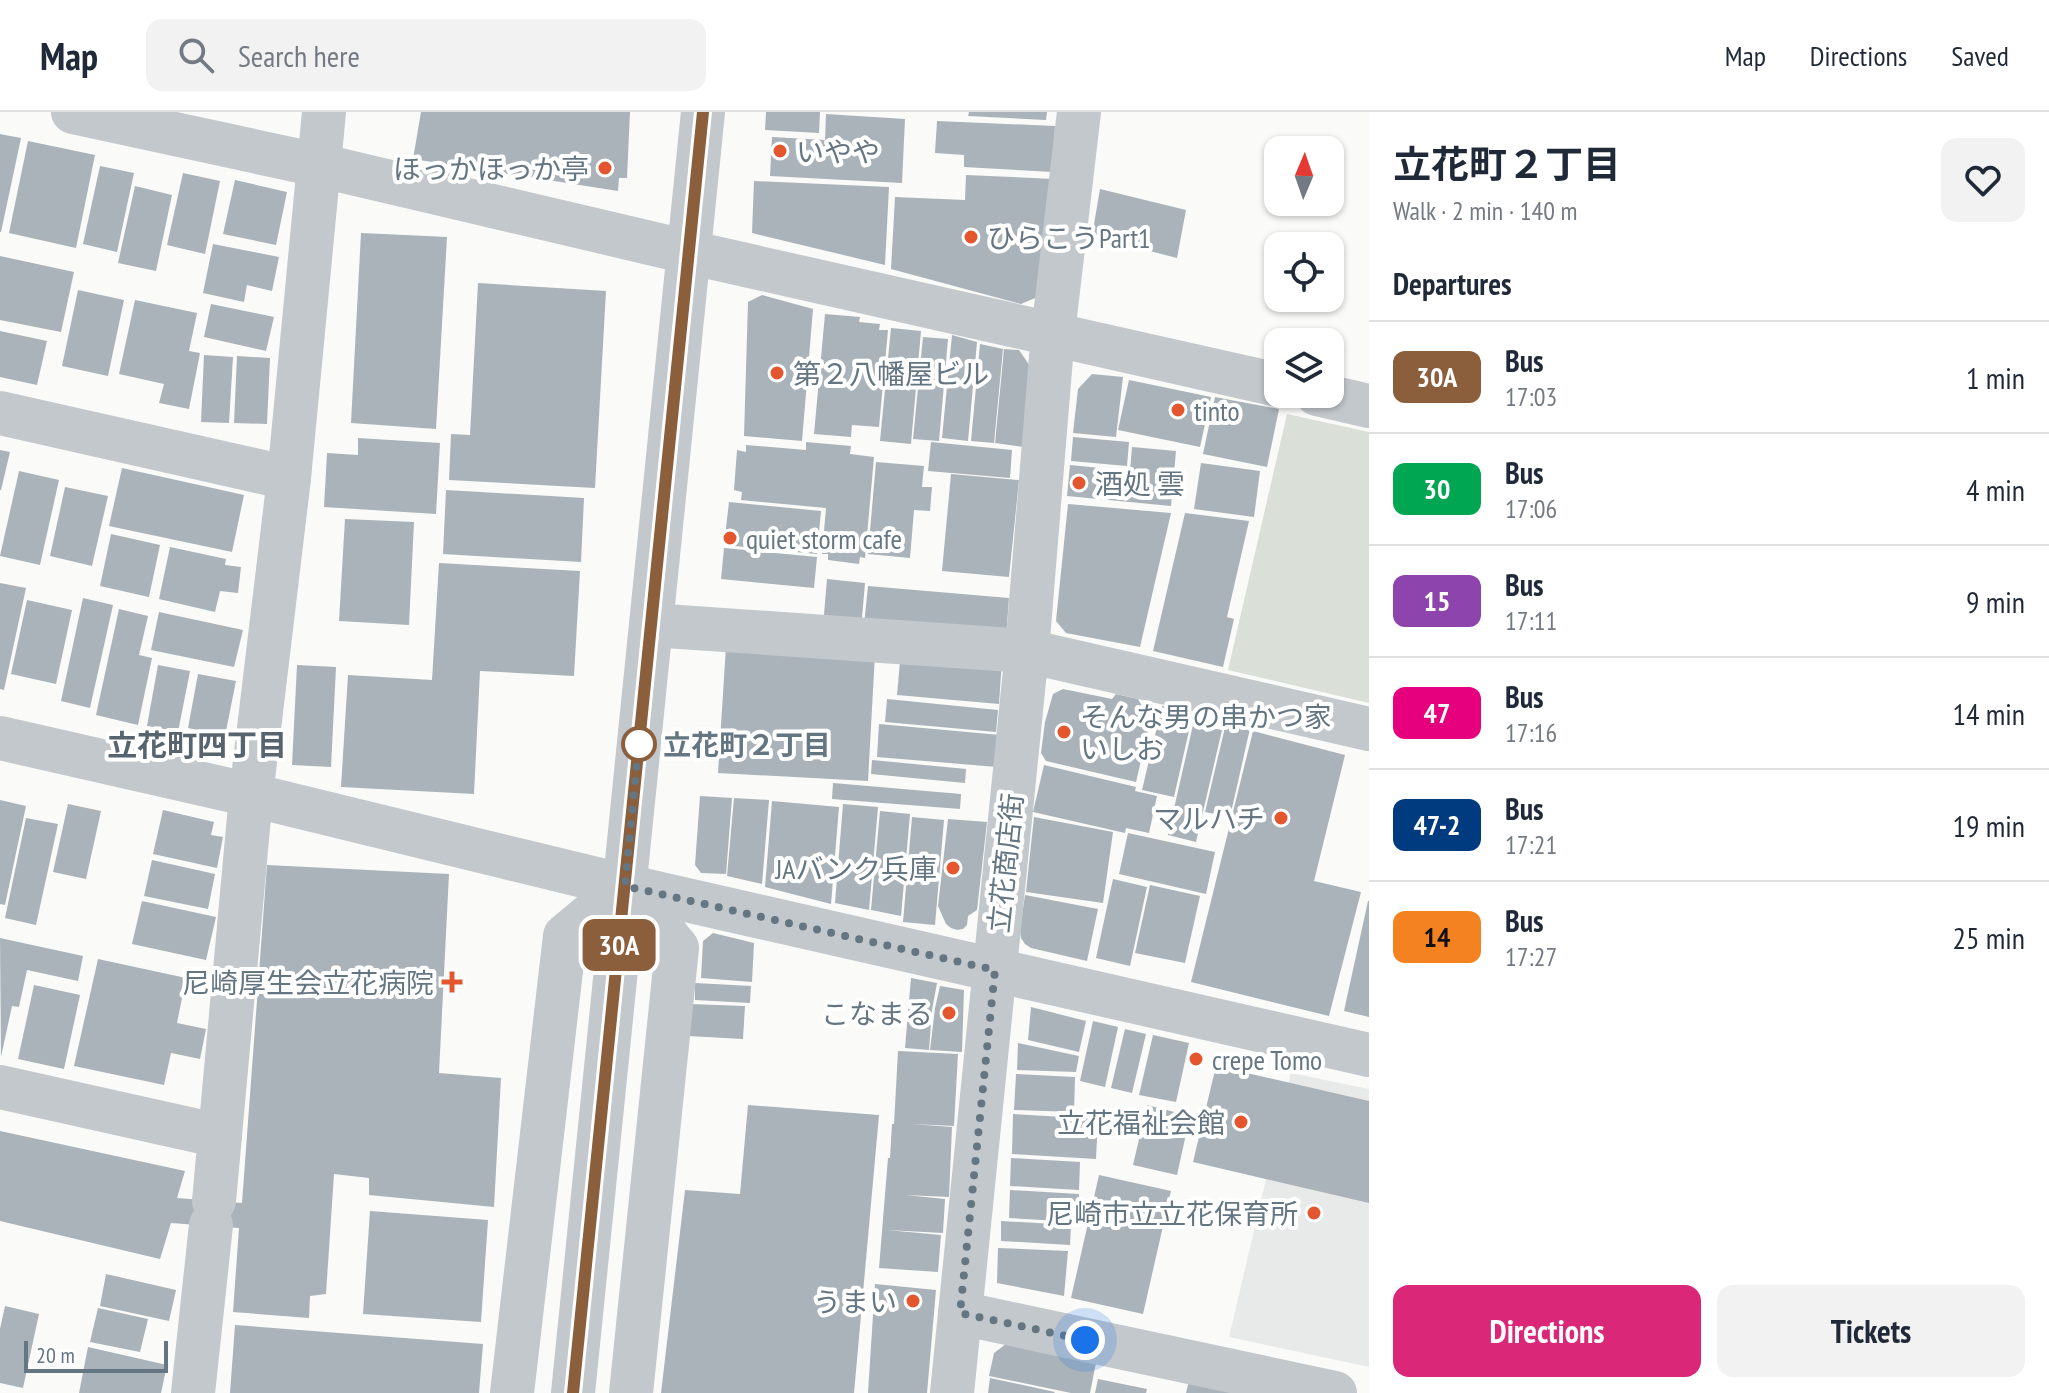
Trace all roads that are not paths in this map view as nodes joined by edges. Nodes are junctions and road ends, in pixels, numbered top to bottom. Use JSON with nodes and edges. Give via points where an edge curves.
{"nodes":[{"id":1,"x":73,"y":112,"type":"edge"},
{"id":2,"x":324,"y":112,"type":"edge"},
{"id":3,"x":703,"y":112,"type":"edge"},
{"id":4,"x":1079,"y":112,"type":"edge"},
{"id":5,"x":318,"y":165,"type":"junction"},
{"id":6,"x":688,"y":252,"type":"junction"},
{"id":7,"x":1053,"y":333,"type":"junction"},
{"id":8,"x":1264,"y":382,"type":"edge"},
{"id":9,"x":1344,"y":400,"type":"edge"},
{"id":10,"x":1369,"y":406,"type":"edge"},
{"id":11,"x":0,"y":413,"type":"edge"},
{"id":12,"x":289,"y":478,"type":"junction"},
{"id":13,"x":651,"y":625,"type":"junction"},
{"id":14,"x":1027,"y":651,"type":"junction"},
{"id":15,"x":1369,"y":729,"type":"edge"},
{"id":16,"x":0,"y":738,"type":"edge"},
{"id":17,"x":251,"y":795,"type":"junction"},
{"id":18,"x":625,"y":886,"type":"junction"},
{"id":19,"x":995,"y":970,"type":"junction"},
{"id":20,"x":1369,"y":1055,"type":"edge"},
{"id":21,"x":0,"y":1087,"type":"edge"},
{"id":22,"x":220,"y":1136,"type":"junction"},
{"id":23,"x":960,"y":1313,"type":"junction"},
{"id":24,"x":193,"y":1393,"type":"edge"},
{"id":25,"x":512,"y":1393,"type":"edge"},
{"id":26,"x":573,"y":1393,"type":"edge"},
{"id":27,"x":631,"y":1393,"type":"edge"},
{"id":28,"x":952,"y":1393,"type":"edge"},
{"id":29,"x":1335,"y":1393,"type":"edge"}],
"edges":[{"from":1,"to":5,"type":"street"},
{"from":2,"to":5,"type":"street"},
{"from":3,"to":6,"type":"street"},
{"from":4,"to":7,"type":"street","name":"立花商店街"},
{"from":5,"to":6,"type":"street"},
{"from":5,"to":12,"type":"street"},
{"from":6,"to":7,"type":"street"},
{"from":6,"to":13,"type":"street"},
{"from":7,"to":8,"type":"street"},
{"from":7,"to":14,"type":"street","name":"立花商店街"},
{"from":9,"to":10,"type":"street"},
{"from":11,"to":12,"type":"street"},
{"from":12,"to":17,"type":"street"},
{"from":13,"to":14,"type":"street"},
{"from":13,"to":18,"type":"street"},
{"from":14,"to":15,"type":"street"},
{"from":14,"to":19,"type":"street","name":"立花商店街"},
{"from":16,"to":17,"type":"street"},
{"from":17,"to":18,"type":"street"},
{"from":17,"to":22,"type":"street"},
{"from":18,"to":19,"type":"street"},
{"from":18,"to":25,"type":"street","via":[[565,936]]},
{"from":18,"to":26,"type":"street"},
{"from":18,"to":27,"type":"street","via":[[677,948]]},
{"from":19,"to":20,"type":"street"},
{"from":19,"to":23,"type":"street","name":"立花商店街"},
{"from":21,"to":22,"type":"street"},
{"from":22,"to":24,"type":"street"},
{"from":23,"to":28,"type":"street","name":"立花商店街"},
{"from":23,"to":29,"type":"street"}]}
